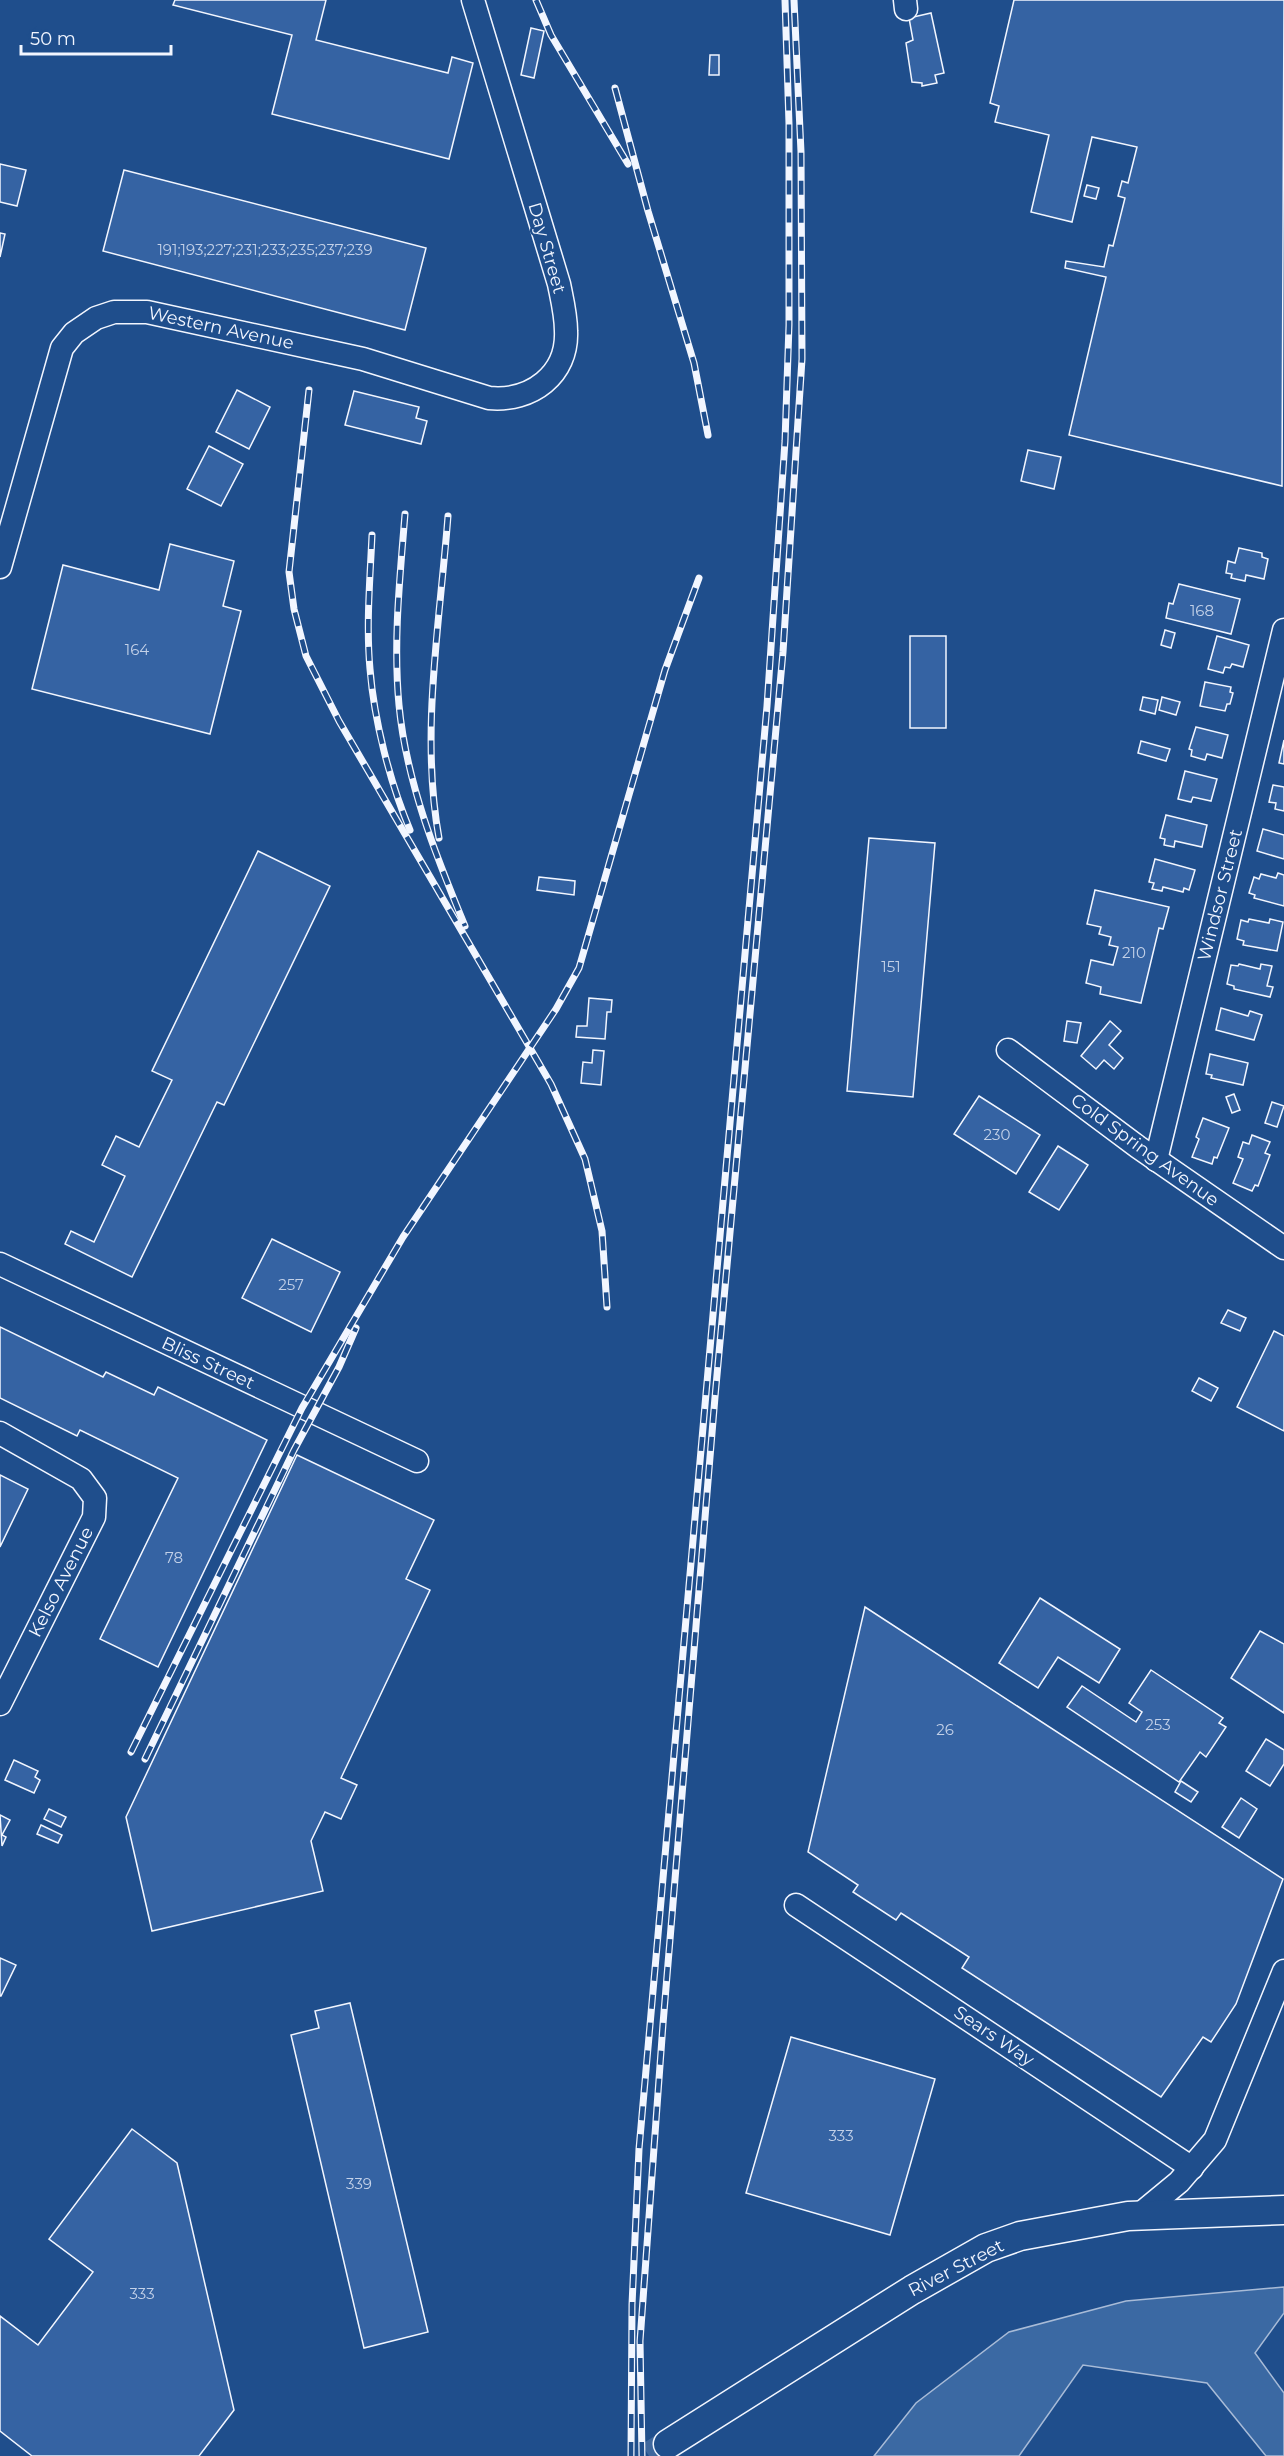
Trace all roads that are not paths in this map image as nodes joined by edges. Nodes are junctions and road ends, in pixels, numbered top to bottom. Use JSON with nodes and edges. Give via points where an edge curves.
{"nodes":[{"id":1,"x":473,"y":0,"type":"edge"},
{"id":2,"x":435,"y":382,"type":"joint"},
{"id":3,"x":0,"y":567,"type":"edge"},
{"id":4,"x":1284,"y":630,"type":"edge"},
{"id":5,"x":1008,"y":1050,"type":"dead end"},
{"id":6,"x":1156,"y":1160,"type":"junction"},
{"id":7,"x":1284,"y":1248,"type":"edge"},
{"id":8,"x":0,"y":1264,"type":"edge"},
{"id":9,"x":0,"y":1433,"type":"edge"},
{"id":10,"x":417,"y":1461,"type":"dead end"},
{"id":11,"x":0,"y":1704,"type":"edge"},
{"id":12,"x":796,"y":1905,"type":"dead end"},
{"id":13,"x":1284,"y":1971,"type":"edge"},
{"id":14,"x":1192,"y":2169,"type":"junction"},
{"id":15,"x":1284,"y":2210,"type":"edge"},
{"id":16,"x":1139,"y":2215,"type":"junction"},
{"id":17,"x":668,"y":2444,"type":"tunnel mouth"}],
"edges":[{"from":1,"to":2,"type":"street","name":"Day Street","via":[[559,284],[565,345],[544,382],[519,397],[489,398]]},
{"from":2,"to":3,"type":"street","name":"Western Avenue","via":[[363,359],[168,315],[122,311],[96,318],[74,333],[63,348]]},
{"from":4,"to":6,"type":"street","name":"Windsor Street"},
{"from":5,"to":6,"type":"street","name":"Cold Spring Avenue"},
{"from":6,"to":7,"type":"street","name":"Cold Spring Avenue"},
{"from":8,"to":10,"type":"street","name":"Bliss Street"},
{"from":9,"to":11,"type":"street","name":"Kelso Avenue","via":[[81,1479],[94,1498],[94,1517]]},
{"from":12,"to":14,"type":"street","name":"Sears Way"},
{"from":13,"to":14,"type":"street","via":[[1224,2122]]},
{"from":14,"to":16,"type":"street"},
{"from":15,"to":16,"type":"main road","name":"River Street"},
{"from":16,"to":17,"type":"main road","name":"River Street","via":[[1020,2236],[986,2248],[912,2289]]}]}
